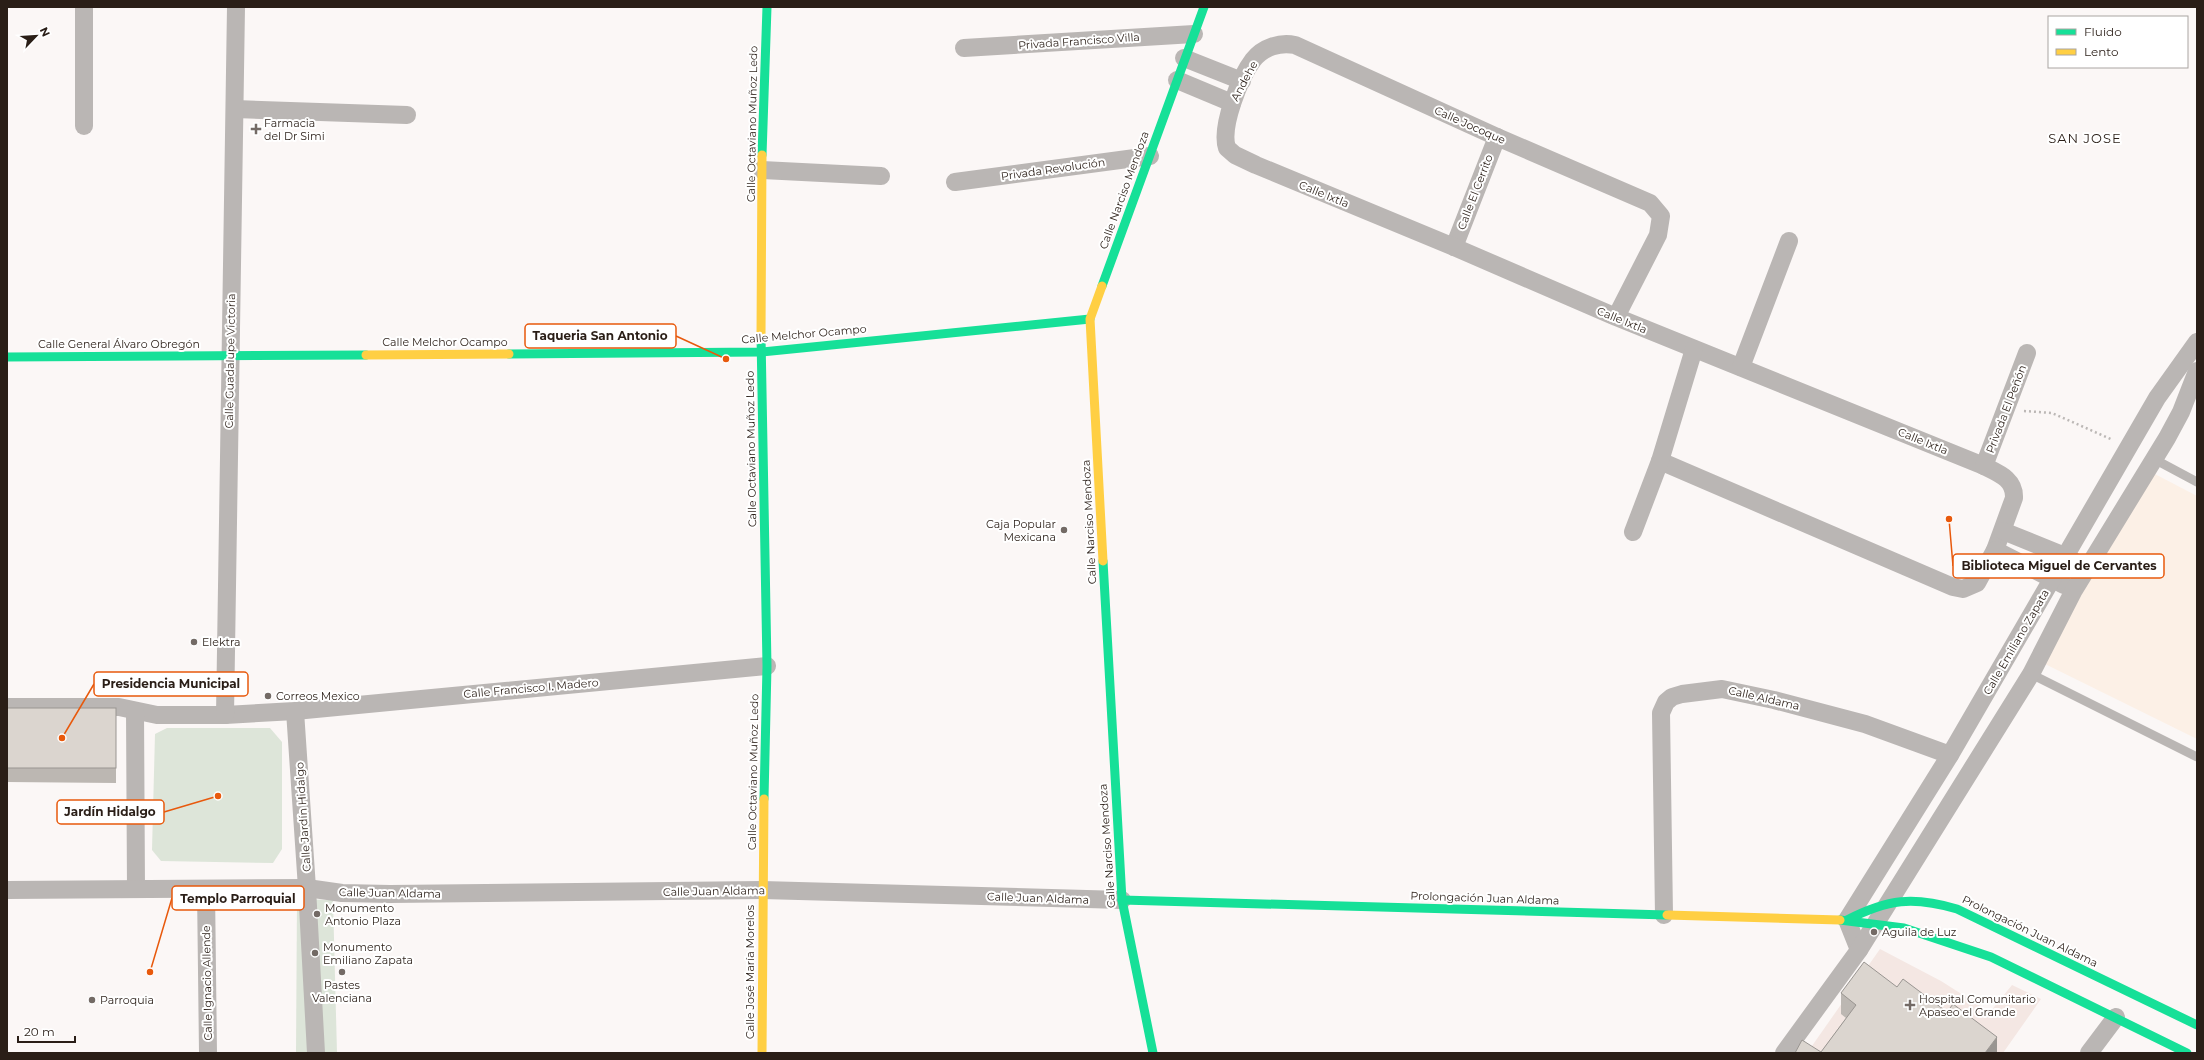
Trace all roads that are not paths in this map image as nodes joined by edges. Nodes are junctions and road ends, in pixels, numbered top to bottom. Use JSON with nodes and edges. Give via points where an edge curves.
{"nodes":[{"id":1,"x":84,"y":7,"type":"edge"},
{"id":2,"x":236,"y":7,"type":"edge"},
{"id":3,"x":767,"y":7,"type":"edge"},
{"id":4,"x":1204,"y":7,"type":"edge"},
{"id":5,"x":1194,"y":34,"type":"junction"},
{"id":6,"x":1274,"y":46,"type":"joint"},
{"id":7,"x":964,"y":48,"type":"dead end"},
{"id":8,"x":1184,"y":58,"type":"junction"},
{"id":9,"x":1177,"y":80,"type":"junction"},
{"id":10,"x":1242,"y":81,"type":"junction"},
{"id":11,"x":1232,"y":103,"type":"junction"},
{"id":12,"x":235,"y":108,"type":"junction"},
{"id":13,"x":407,"y":115,"type":"dead end"},
{"id":14,"x":84,"y":126,"type":"dead end"},
{"id":15,"x":1496,"y":137,"type":"junction"},
{"id":16,"x":1227,"y":148,"type":"joint"},
{"id":17,"x":1150,"y":156,"type":"junction"},
{"id":18,"x":762,"y":170,"type":"junction"},
{"id":19,"x":881,"y":176,"type":"dead end"},
{"id":20,"x":955,"y":182,"type":"dead end"},
{"id":21,"x":1790,"y":241,"type":"dead end"},
{"id":22,"x":1454,"y":247,"type":"junction"},
{"id":23,"x":1616,"y":317,"type":"junction"},
{"id":24,"x":1090,"y":319,"type":"junction"},
{"id":25,"x":1694,"y":349,"type":"junction"},
{"id":26,"x":2194,"y":350,"type":"edge"},
{"id":27,"x":761,"y":352,"type":"junction"},
{"id":28,"x":2027,"y":352,"type":"dead end"},
{"id":29,"x":230,"y":356,"type":"junction"},
{"id":30,"x":7,"y":357,"type":"edge"},
{"id":31,"x":1741,"y":367,"type":"junction"},
{"id":32,"x":2197,"y":371,"type":"edge"},
{"id":33,"x":2154,"y":459,"type":"junction"},
{"id":34,"x":1660,"y":461,"type":"junction"},
{"id":35,"x":1984,"y":466,"type":"junction"},
{"id":36,"x":2197,"y":482,"type":"edge"},
{"id":37,"x":2003,"y":531,"type":"junction"},
{"id":38,"x":1633,"y":532,"type":"dead end"},
{"id":39,"x":1995,"y":550,"type":"junction"},
{"id":40,"x":2065,"y":556,"type":"junction"},
{"id":41,"x":2087,"y":570,"type":"junction"},
{"id":42,"x":2053,"y":579,"type":"junction"},
{"id":43,"x":2074,"y":590,"type":"junction"},
{"id":44,"x":767,"y":666,"type":"junction"},
{"id":45,"x":2031,"y":674,"type":"junction"},
{"id":46,"x":7,"y":707,"type":"edge"},
{"id":47,"x":135,"y":711,"type":"junction"},
{"id":48,"x":295,"y":711,"type":"junction"},
{"id":49,"x":225,"y":715,"type":"junction"},
{"id":50,"x":1950,"y":755,"type":"junction"},
{"id":51,"x":2197,"y":757,"type":"edge"},
{"id":52,"x":136,"y":888,"type":"junction"},
{"id":53,"x":308,"y":888,"type":"junction"},
{"id":54,"x":206,"y":889,"type":"junction"},
{"id":55,"x":7,"y":890,"type":"edge"},
{"id":56,"x":762,"y":890,"type":"junction"},
{"id":57,"x":1122,"y":900,"type":"junction"},
{"id":58,"x":1890,"y":900,"type":"junction"},
{"id":59,"x":1664,"y":915,"type":"junction"},
{"id":60,"x":1847,"y":920,"type":"junction"},
{"id":61,"x":1874,"y":924,"type":"junction"},
{"id":62,"x":1859,"y":950,"type":"junction"},
{"id":63,"x":2116,"y":1017,"type":"junction"},
{"id":64,"x":2197,"y":1025,"type":"edge"},
{"id":65,"x":208,"y":1053,"type":"edge"},
{"id":66,"x":316,"y":1053,"type":"edge"},
{"id":67,"x":762,"y":1053,"type":"edge"},
{"id":68,"x":1153,"y":1053,"type":"edge"},
{"id":69,"x":1784,"y":1053,"type":"edge"},
{"id":70,"x":2089,"y":1053,"type":"edge"},
{"id":71,"x":2187,"y":1053,"type":"edge"}],
"edges":[{"from":1,"to":14,"type":"street"},
{"from":2,"to":12,"type":"street","name":"Calle Guadalupe Victoria"},
{"from":3,"to":18,"type":"street","name":"Calle Octaviano Muñoz Ledo"},
{"from":4,"to":5,"type":"street","name":"Calle Narciso Mendoza"},
{"from":5,"to":7,"type":"street","name":"Privada Francisco Villa"},
{"from":5,"to":8,"type":"street","name":"Calle Narciso Mendoza"},
{"from":6,"to":10,"type":"street","name":"Andehe","via":[[1254,60]]},
{"from":6,"to":15,"type":"street","name":"Calle Jocoque","via":[[1284,43],[1295,45]]},
{"from":8,"to":9,"type":"street","name":"Calle Narciso Mendoza"},
{"from":8,"to":10,"type":"street"},
{"from":9,"to":11,"type":"street"},
{"from":9,"to":17,"type":"street","name":"Calle Narciso Mendoza"},
{"from":10,"to":11,"type":"street","name":"Andehe"},
{"from":11,"to":16,"type":"street","name":"Andehe","via":[[1226,133]]},
{"from":12,"to":13,"type":"street"},
{"from":12,"to":29,"type":"street","name":"Calle Guadalupe Victoria"},
{"from":15,"to":22,"type":"street","name":"Calle El Cerrito"},
{"from":15,"to":23,"type":"street","name":"Calle Jocoque","via":[[1650,203],[1661,216],[1658,235]]},
{"from":16,"to":22,"type":"street","name":"Calle Ixtla","via":[[1256,166]]},
{"from":17,"to":20,"type":"street","name":"Privada Revolución"},
{"from":17,"to":24,"type":"street","name":"Calle Narciso Mendoza"},
{"from":18,"to":19,"type":"street"},
{"from":18,"to":27,"type":"street","name":"Calle Octaviano Muñoz Ledo"},
{"from":21,"to":31,"type":"street"},
{"from":22,"to":23,"type":"street","name":"Calle Ixtla"},
{"from":23,"to":25,"type":"street","name":"Calle Ixtla"},
{"from":24,"to":27,"type":"street","name":"Calle Melchor Ocampo"},
{"from":24,"to":57,"type":"street","name":"Calle Narciso Mendoza"},
{"from":25,"to":31,"type":"street","name":"Calle Ixtla"},
{"from":25,"to":34,"type":"street"},
{"from":26,"to":40,"type":"street","name":"Calle Emiliano Zapata","via":[[2157,398]]},
{"from":27,"to":29,"type":"street","name":"Calle Melchor Ocampo"},
{"from":27,"to":44,"type":"street","name":"Calle Octaviano Muñoz Ledo"},
{"from":28,"to":35,"type":"street","name":"Privada El Peñón"},
{"from":29,"to":30,"type":"street","name":"Calle General Álvaro Obregón"},
{"from":29,"to":49,"type":"street","name":"Calle Guadalupe Victoria"},
{"from":31,"to":35,"type":"street","name":"Calle Ixtla"},
{"from":32,"to":33,"type":"street","via":[[2181,412]]},
{"from":33,"to":36,"type":"lane"},
{"from":33,"to":41,"type":"street"},
{"from":34,"to":38,"type":"street"},
{"from":34,"to":39,"type":"street","via":[[1952,587],[1962,589],[1977,584]]},
{"from":35,"to":37,"type":"street","name":"Calle Ixtla","via":[[2003,475],[2015,491]]},
{"from":37,"to":39,"type":"street"},
{"from":37,"to":40,"type":"street"},
{"from":39,"to":42,"type":"street"},
{"from":40,"to":41,"type":"street"},
{"from":40,"to":42,"type":"street","name":"Calle Emiliano Zapata"},
{"from":41,"to":43,"type":"street"},
{"from":42,"to":43,"type":"street"},
{"from":42,"to":50,"type":"street","name":"Calle Emiliano Zapata"},
{"from":43,"to":45,"type":"street"},
{"from":44,"to":48,"type":"street","name":"Calle Francisco I. Madero"},
{"from":44,"to":56,"type":"street","name":"Calle Octaviano Muñoz Ledo"},
{"from":45,"to":51,"type":"lane"},
{"from":45,"to":58,"type":"street"},
{"from":46,"to":47,"type":"street","name":"Calle Francisco I. Madero","via":[[88,706],[120,707]]},
{"from":47,"to":49,"type":"street","name":"Calle Francisco I. Madero","via":[[157,715]]},
{"from":47,"to":52,"type":"street"},
{"from":48,"to":49,"type":"street","name":"Calle Francisco I. Madero"},
{"from":48,"to":53,"type":"street","name":"Calle Jardín Hidalgo"},
{"from":50,"to":59,"type":"street","name":"Calle Aldama","via":[[1865,724],[1722,689],[1672,697],[1666,702],[1661,713]]},
{"from":50,"to":60,"type":"street","name":"Calle Emiliano Zapata"},
{"from":52,"to":54,"type":"street","name":"Calle Jardín Hidalgo"},
{"from":52,"to":55,"type":"street","name":"Calle Jardín Hidalgo"},
{"from":53,"to":54,"type":"street","name":"Calle Jardín Hidalgo"},
{"from":53,"to":56,"type":"street","name":"Calle Juan Aldama","via":[[342,893],[390,894]]},
{"from":53,"to":66,"type":"street"},
{"from":54,"to":65,"type":"street","name":"Calle Ignacio Allende"},
{"from":56,"to":57,"type":"street","name":"Calle Juan Aldama"},
{"from":56,"to":67,"type":"street","name":"Calle José María Morelos"},
{"from":57,"to":59,"type":"street","name":"Prolongación Juan Aldama"},
{"from":57,"to":68,"type":"street","name":"Calle Narciso Mendoza"},
{"from":58,"to":60,"type":"street","name":"Prolongación Juan Aldama"},
{"from":58,"to":61,"type":"street"},
{"from":58,"to":64,"type":"street","name":"Prolongación Juan Aldama","via":[[1937,903],[1957,909]]},
{"from":59,"to":60,"type":"street","name":"Prolongación Juan Aldama"},
{"from":60,"to":61,"type":"street","name":"Prolongación Juan Aldama"},
{"from":60,"to":62,"type":"street"},
{"from":61,"to":62,"type":"street"},
{"from":61,"to":63,"type":"street","name":"Prolongación Juan Aldama","via":[[1904,928],[1991,957]]},
{"from":62,"to":69,"type":"street"},
{"from":63,"to":70,"type":"street"},
{"from":63,"to":71,"type":"street","name":"Prolongación Juan Aldama"}]}
